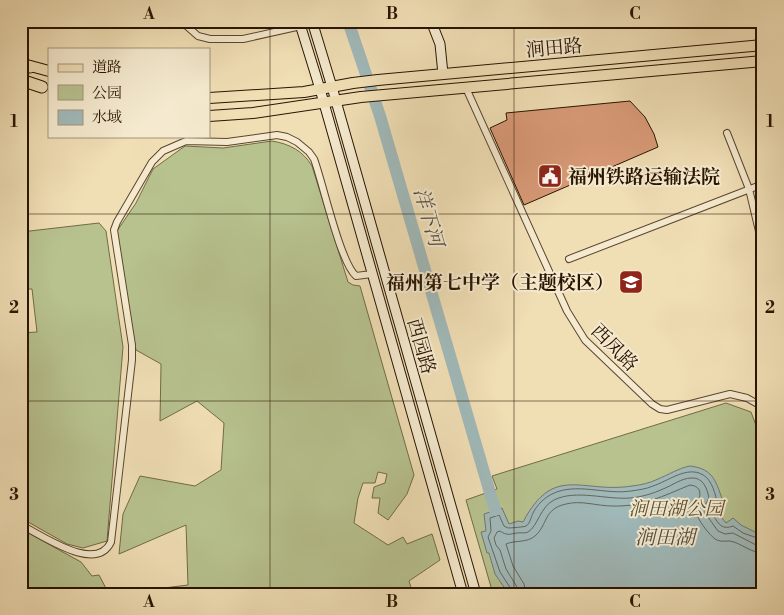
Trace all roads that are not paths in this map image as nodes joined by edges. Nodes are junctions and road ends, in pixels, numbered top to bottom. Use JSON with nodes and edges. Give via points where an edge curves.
{"nodes":[{"id":1,"x":182,"y":21,"type":"edge"},
{"id":2,"x":312,"y":21,"type":"edge"},
{"id":3,"x":431,"y":21,"type":"edge"},
{"id":4,"x":25,"y":22,"type":"edge"},
{"id":5,"x":300,"y":24,"type":"edge"},
{"id":6,"x":21,"y":31,"type":"edge"},
{"id":7,"x":763,"y":45,"type":"edge"},
{"id":8,"x":763,"y":61,"type":"edge"},
{"id":9,"x":24,"y":65,"type":"edge"},
{"id":10,"x":48,"y":71,"type":"edge"},
{"id":11,"x":443,"y":74,"type":"junction"},
{"id":12,"x":21,"y":81,"type":"edge"},
{"id":13,"x":45,"y":87,"type":"edge"},
{"id":14,"x":332,"y":87,"type":"junction"},
{"id":15,"x":466,"y":88,"type":"junction"},
{"id":16,"x":320,"y":89,"type":"junction"},
{"id":17,"x":210,"y":98,"type":"edge"},
{"id":18,"x":336,"y":100,"type":"junction"},
{"id":19,"x":324,"y":102,"type":"junction"},
{"id":20,"x":759,"y":106,"type":"dead end"},
{"id":21,"x":210,"y":116,"type":"edge"},
{"id":22,"x":763,"y":117,"type":"edge"},
{"id":23,"x":727,"y":133,"type":"dead end"},
{"id":24,"x":763,"y":184,"type":"edge"},
{"id":25,"x":749,"y":188,"type":"junction"},
{"id":26,"x":763,"y":248,"type":"edge"},
{"id":27,"x":570,"y":259,"type":"dead end"},
{"id":28,"x":372,"y":274,"type":"junction"},
{"id":29,"x":763,"y":407,"type":"edge"},
{"id":30,"x":21,"y":524,"type":"edge"},
{"id":31,"x":462,"y":594,"type":"edge"},
{"id":32,"x":476,"y":594,"type":"edge"}],
"edges":[{"from":1,"to":5,"type":"street","via":[[198,36],[243,39]]},
{"from":2,"to":14,"type":"main road","name":"西园路"},
{"from":3,"to":11,"type":"main road","via":[[440,44]]},
{"from":4,"to":6,"type":"street"},
{"from":5,"to":16,"type":"main road","name":"西园路"},
{"from":7,"to":11,"type":"main road","name":"涧田路"},
{"from":8,"to":15,"type":"main road","name":"涧田路"},
{"from":9,"to":10,"type":"main road"},
{"from":11,"to":14,"type":"main road","name":"涧田路"},
{"from":12,"to":13,"type":"highway"},
{"from":14,"to":16,"type":"main road","name":"涧田路"},
{"from":14,"to":18,"type":"main road","name":"西园路"},
{"from":15,"to":18,"type":"main road","name":"涧田路"},
{"from":15,"to":29,"type":"street","name":"西凤路","via":[[567,311],[585,340],[660,410],[730,394],[747,398]]},
{"from":16,"to":17,"type":"main road","name":"涧田路"},
{"from":16,"to":19,"type":"main road","name":"西园路"},
{"from":18,"to":19,"type":"main road","name":"涧田路"},
{"from":18,"to":32,"type":"main road","name":"西园路"},
{"from":19,"to":21,"type":"main road","name":"涧田路"},
{"from":19,"to":28,"type":"main road","name":"西园路"},
{"from":20,"to":22,"type":"street"},
{"from":23,"to":25,"type":"street"},
{"from":24,"to":25,"type":"street"},
{"from":25,"to":26,"type":"street"},
{"from":25,"to":27,"type":"street"},
{"from":28,"to":30,"type":"street","via":[[356,276],[351,272],[314,159],[291,139],[277,136],[219,143],[186,141],[158,154],[114,230],[132,360],[111,542],[100,553],[83,555]]},
{"from":28,"to":31,"type":"main road","name":"西园路"}]}
